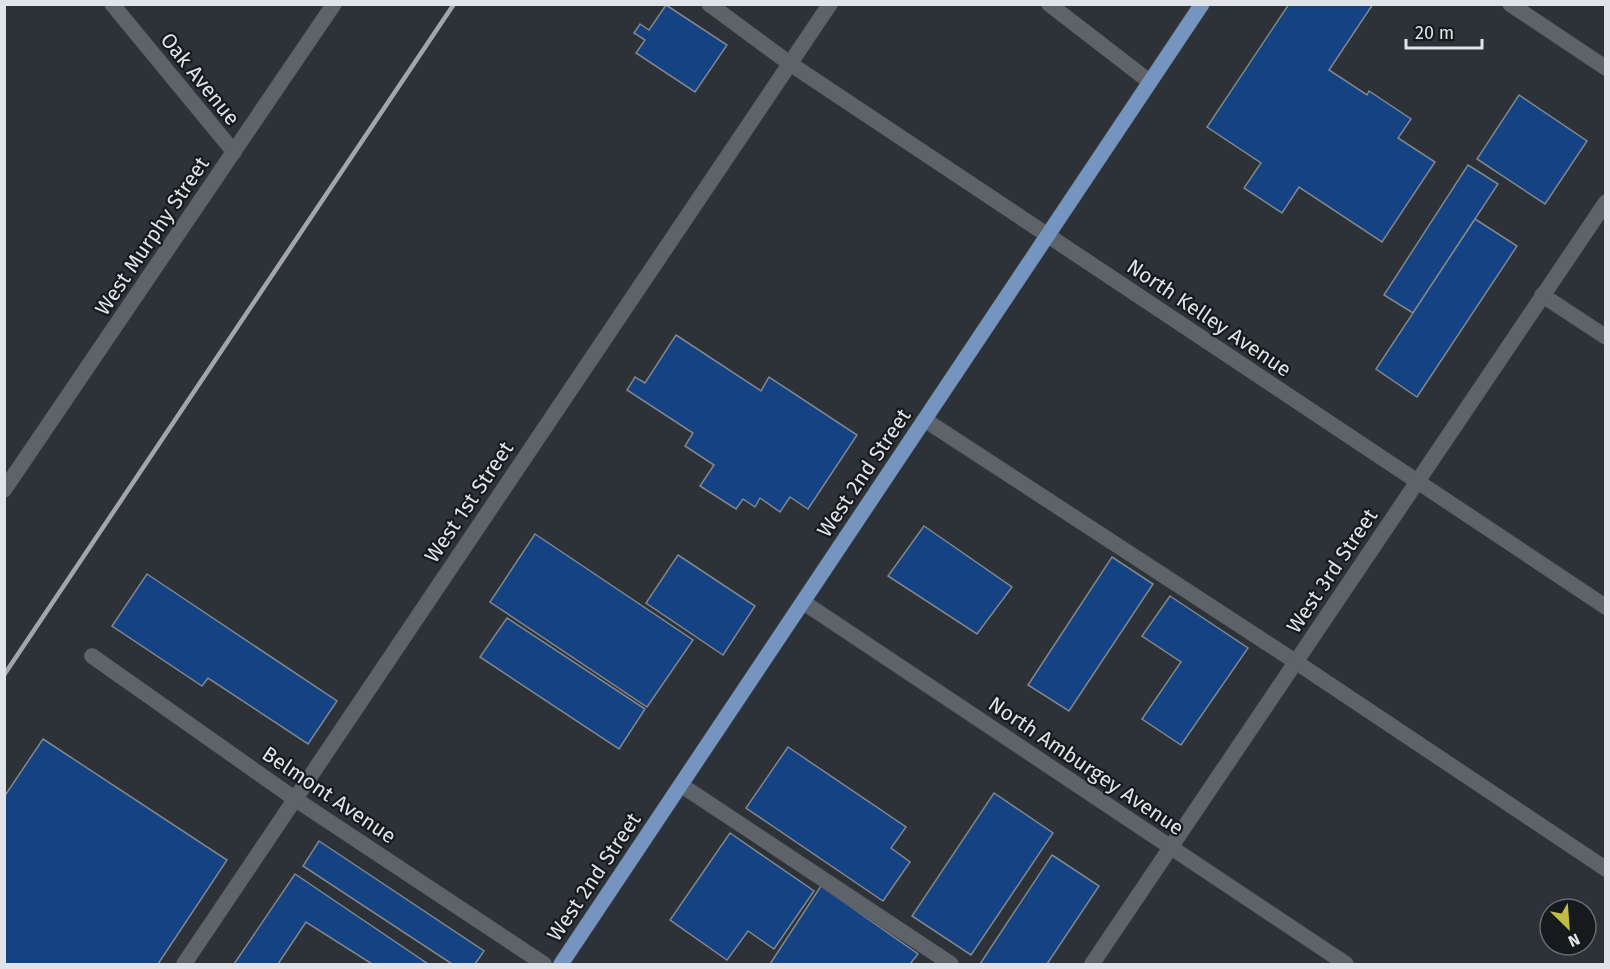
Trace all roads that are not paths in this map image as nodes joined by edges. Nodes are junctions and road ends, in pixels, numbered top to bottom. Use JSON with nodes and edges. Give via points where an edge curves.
{"nodes":[{"id":1,"x":112,"y":4,"type":"edge"},
{"id":2,"x":334,"y":4,"type":"edge"},
{"id":3,"x":709,"y":4,"type":"edge"},
{"id":4,"x":830,"y":4,"type":"edge"},
{"id":5,"x":1049,"y":4,"type":"edge"},
{"id":6,"x":1202,"y":4,"type":"edge"},
{"id":7,"x":1510,"y":4,"type":"edge"},
{"id":8,"x":789,"y":63,"type":"junction"},
{"id":9,"x":1605,"y":68,"type":"edge"},
{"id":10,"x":1150,"y":82,"type":"junction"},
{"id":11,"x":234,"y":152,"type":"junction"},
{"id":12,"x":1605,"y":202,"type":"edge"},
{"id":13,"x":1048,"y":236,"type":"junction"},
{"id":14,"x":1542,"y":295,"type":"junction"},
{"id":15,"x":1605,"y":337,"type":"edge"},
{"id":16,"x":925,"y":420,"type":"junction"},
{"id":17,"x":1417,"y":482,"type":"junction"},
{"id":18,"x":4,"y":490,"type":"edge"},
{"id":19,"x":804,"y":602,"type":"junction"},
{"id":20,"x":1605,"y":607,"type":"edge"},
{"id":21,"x":92,"y":656,"type":"dead end"},
{"id":22,"x":1296,"y":662,"type":"junction"},
{"id":23,"x":681,"y":785,"type":"junction"},
{"id":24,"x":295,"y":799,"type":"junction"},
{"id":25,"x":1171,"y":848,"type":"junction"},
{"id":26,"x":1605,"y":869,"type":"edge"},
{"id":27,"x":184,"y":964,"type":"edge"},
{"id":28,"x":544,"y":964,"type":"edge"},
{"id":29,"x":561,"y":964,"type":"edge"},
{"id":30,"x":951,"y":964,"type":"edge"},
{"id":31,"x":1092,"y":964,"type":"edge"},
{"id":32,"x":1346,"y":964,"type":"edge"}],
"edges":[{"from":1,"to":11,"type":"street","name":"Oak Avenue"},
{"from":2,"to":11,"type":"street","name":"West Murphy Street"},
{"from":3,"to":8,"type":"street","name":"North Kelley Avenue"},
{"from":4,"to":8,"type":"street","name":"West 1st Street"},
{"from":5,"to":10,"type":"street"},
{"from":6,"to":10,"type":"main road","name":"West 2nd Street"},
{"from":7,"to":9,"type":"street"},
{"from":8,"to":13,"type":"street","name":"North Kelley Avenue"},
{"from":8,"to":24,"type":"street","name":"West 1st Street"},
{"from":10,"to":13,"type":"main road","name":"West 2nd Street"},
{"from":11,"to":18,"type":"street","name":"West Murphy Street"},
{"from":12,"to":14,"type":"street","name":"West 3rd Street"},
{"from":13,"to":16,"type":"main road","name":"West 2nd Street"},
{"from":13,"to":17,"type":"street","name":"North Kelley Avenue"},
{"from":14,"to":15,"type":"street"},
{"from":14,"to":17,"type":"street","name":"West 3rd Street"},
{"from":16,"to":19,"type":"main road","name":"West 2nd Street"},
{"from":16,"to":22,"type":"street"},
{"from":17,"to":20,"type":"street","name":"North Kelley Avenue"},
{"from":17,"to":22,"type":"street","name":"West 3rd Street"},
{"from":19,"to":23,"type":"main road","name":"West 2nd Street"},
{"from":19,"to":25,"type":"street","name":"North Amburgey Avenue"},
{"from":21,"to":24,"type":"street","name":"Belmont Avenue"},
{"from":22,"to":25,"type":"street","name":"West 3rd Street"},
{"from":22,"to":26,"type":"street"},
{"from":23,"to":29,"type":"main road","name":"West 2nd Street"},
{"from":23,"to":30,"type":"street"},
{"from":24,"to":27,"type":"street","name":"West 1st Street"},
{"from":24,"to":28,"type":"street","name":"Belmont Avenue"},
{"from":25,"to":31,"type":"street","name":"West 3rd Street"},
{"from":25,"to":32,"type":"street","name":"North Amburgey Avenue"}]}
